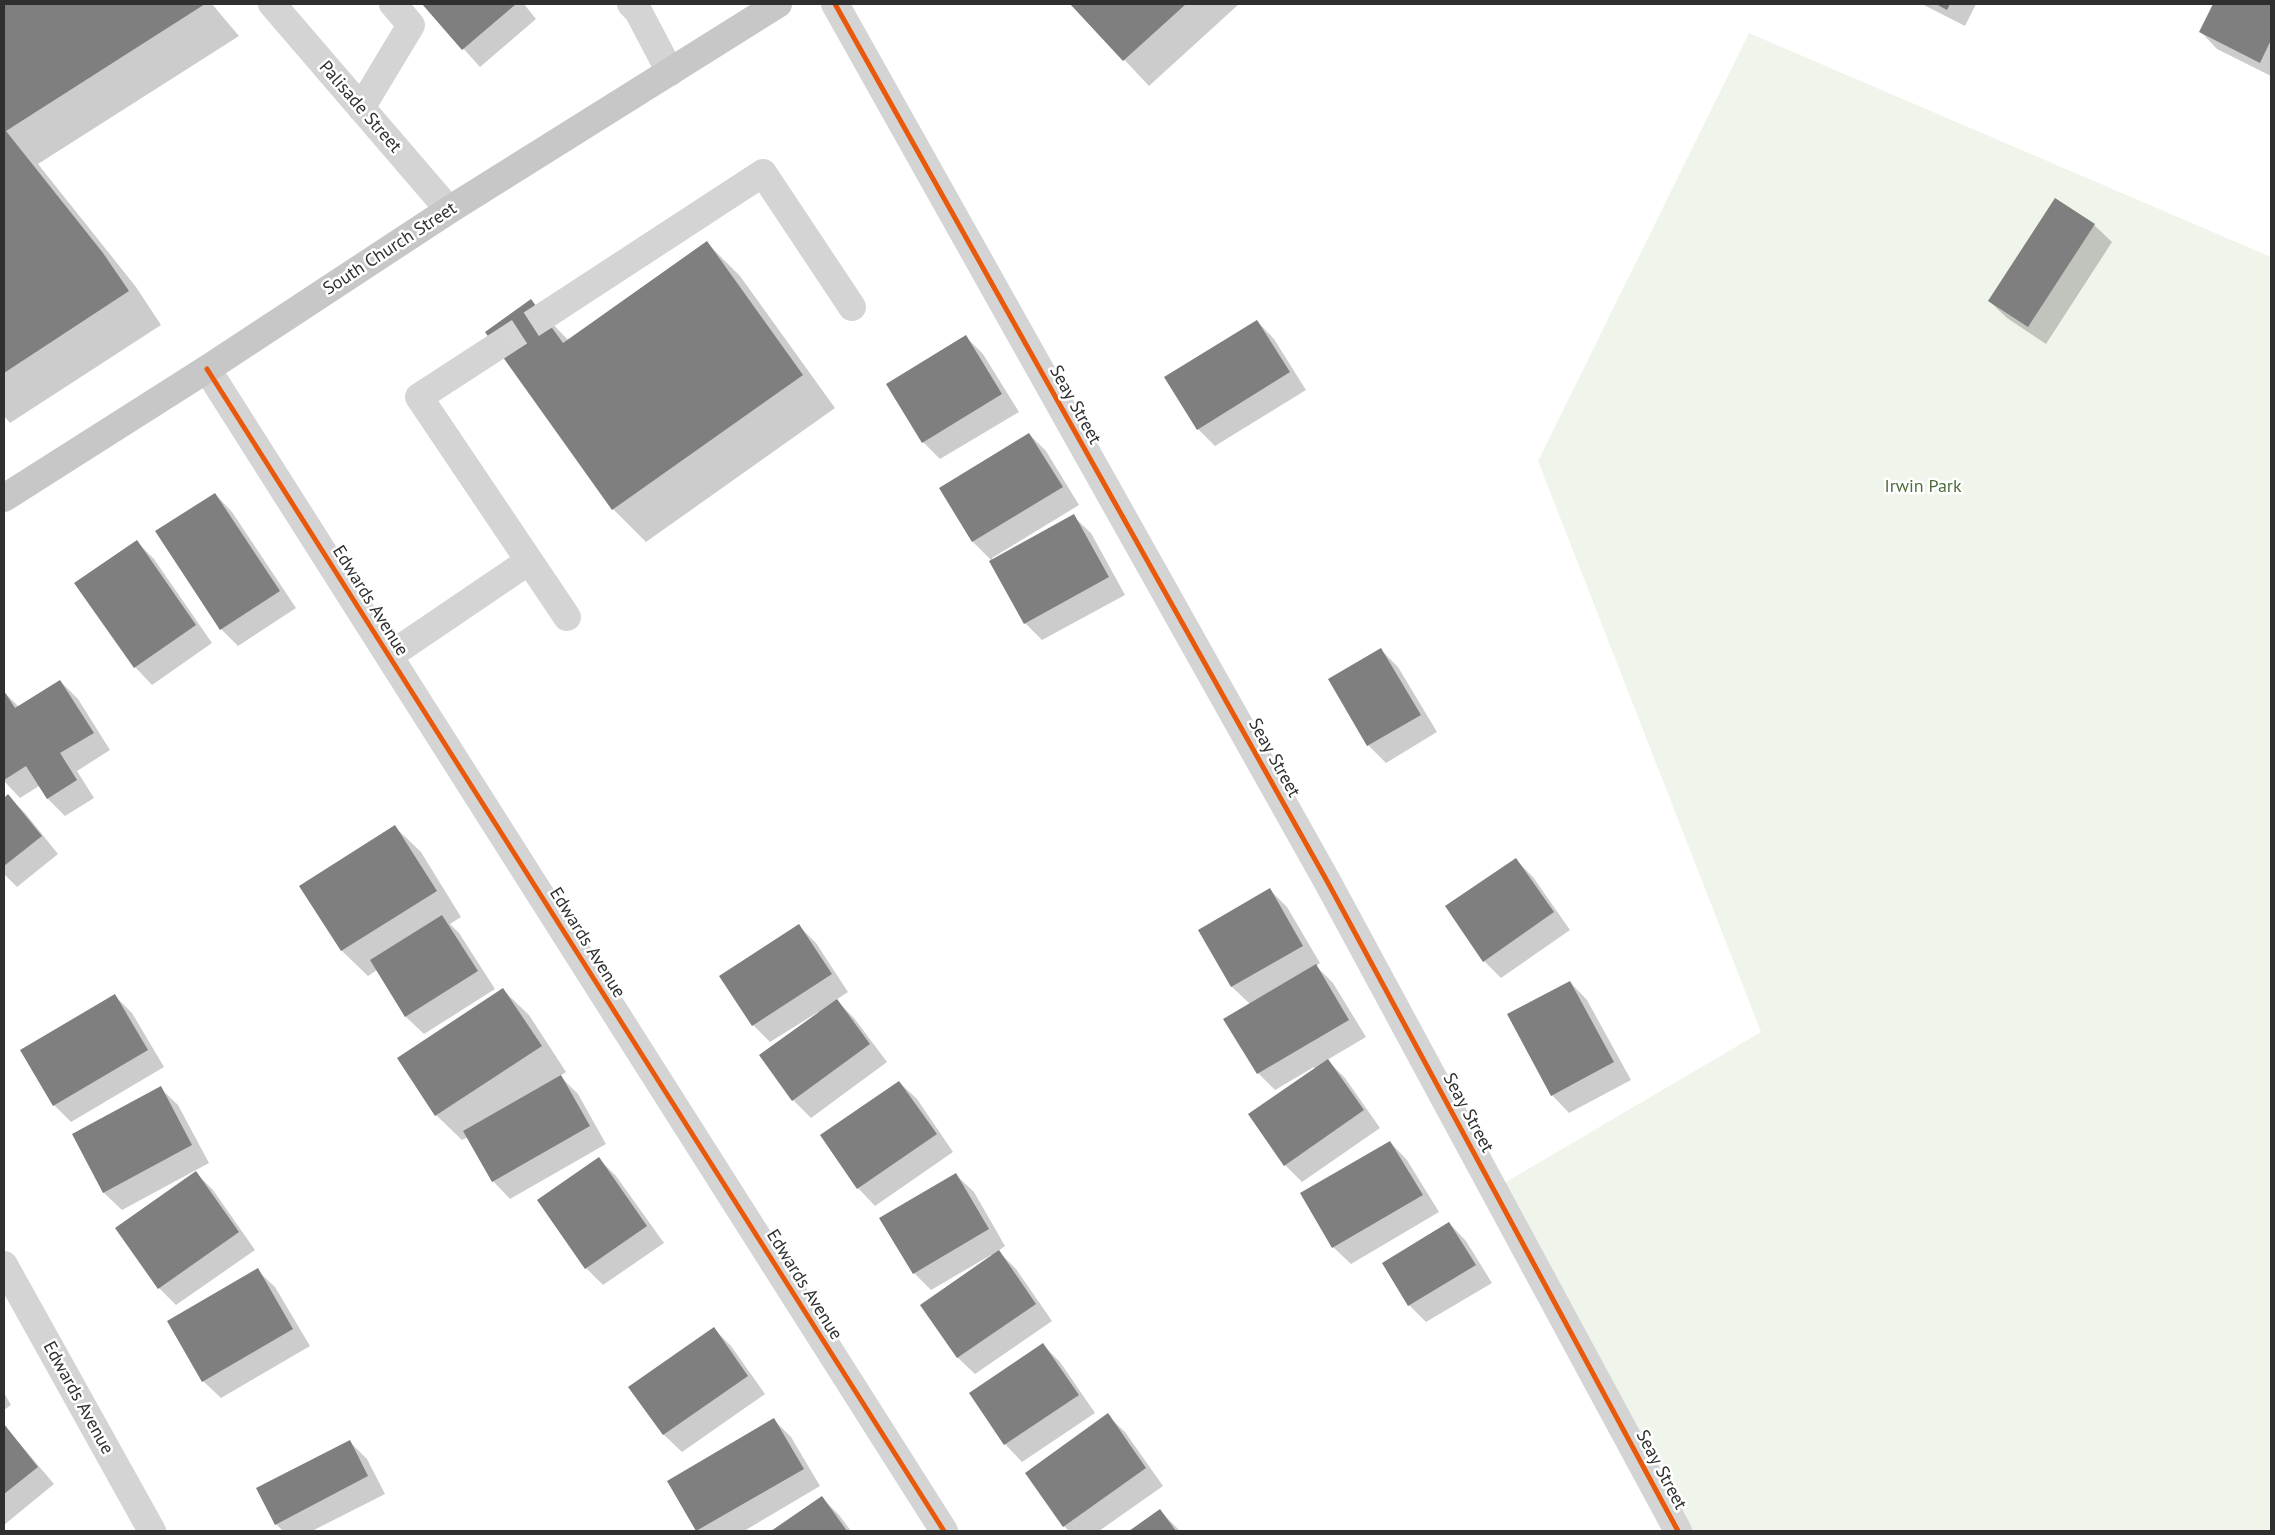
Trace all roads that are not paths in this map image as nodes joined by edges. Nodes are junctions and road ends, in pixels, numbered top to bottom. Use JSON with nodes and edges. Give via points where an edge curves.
{"nodes":[{"id":1,"x":272,"y":4,"type":"edge"},
{"id":2,"x":393,"y":4,"type":"edge"},
{"id":3,"x":631,"y":4,"type":"edge"},
{"id":4,"x":778,"y":4,"type":"edge"},
{"id":5,"x":834,"y":4,"type":"edge"},
{"id":6,"x":670,"y":72,"type":"junction"},
{"id":7,"x":361,"y":108,"type":"junction"},
{"id":8,"x":449,"y":210,"type":"junction"},
{"id":9,"x":852,"y":307,"type":"dead end"},
{"id":10,"x":544,"y":316,"type":"tunnel mouth"},
{"id":11,"x":496,"y":347,"type":"tunnel mouth"},
{"id":12,"x":207,"y":369,"type":"junction"},
{"id":13,"x":4,"y":498,"type":"edge"},
{"id":14,"x":529,"y":561,"type":"junction"},
{"id":15,"x":567,"y":617,"type":"dead end"},
{"id":16,"x":389,"y":656,"type":"junction"},
{"id":17,"x":4,"y":1265,"type":"edge"},
{"id":18,"x":152,"y":1531,"type":"edge"},
{"id":19,"x":944,"y":1531,"type":"edge"},
{"id":20,"x":1678,"y":1531,"type":"edge"}],
"edges":[{"from":1,"to":7,"type":"street","name":"Palisade Street"},
{"from":2,"to":7,"type":"street","via":[[411,25]]},
{"from":3,"to":6,"type":"street","via":[[638,11]]},
{"from":4,"to":6,"type":"main road","name":"South Church Street"},
{"from":5,"to":20,"type":"street","name":"Seay Street","via":[[1327,881]]},
{"from":6,"to":8,"type":"main road","name":"South Church Street"},
{"from":7,"to":8,"type":"street","name":"Palisade Street"},
{"from":8,"to":12,"type":"main road","name":"South Church Street"},
{"from":9,"to":10,"type":"street","via":[[763,173]]},
{"from":11,"to":14,"type":"street","via":[[419,397]]},
{"from":12,"to":13,"type":"main road","name":"South Church Street"},
{"from":12,"to":16,"type":"street","name":"Edwards Avenue"},
{"from":14,"to":15,"type":"street"},
{"from":14,"to":16,"type":"street"},
{"from":16,"to":19,"type":"street","name":"Edwards Avenue"},
{"from":17,"to":18,"type":"street","name":"Edwards Avenue"}]}
